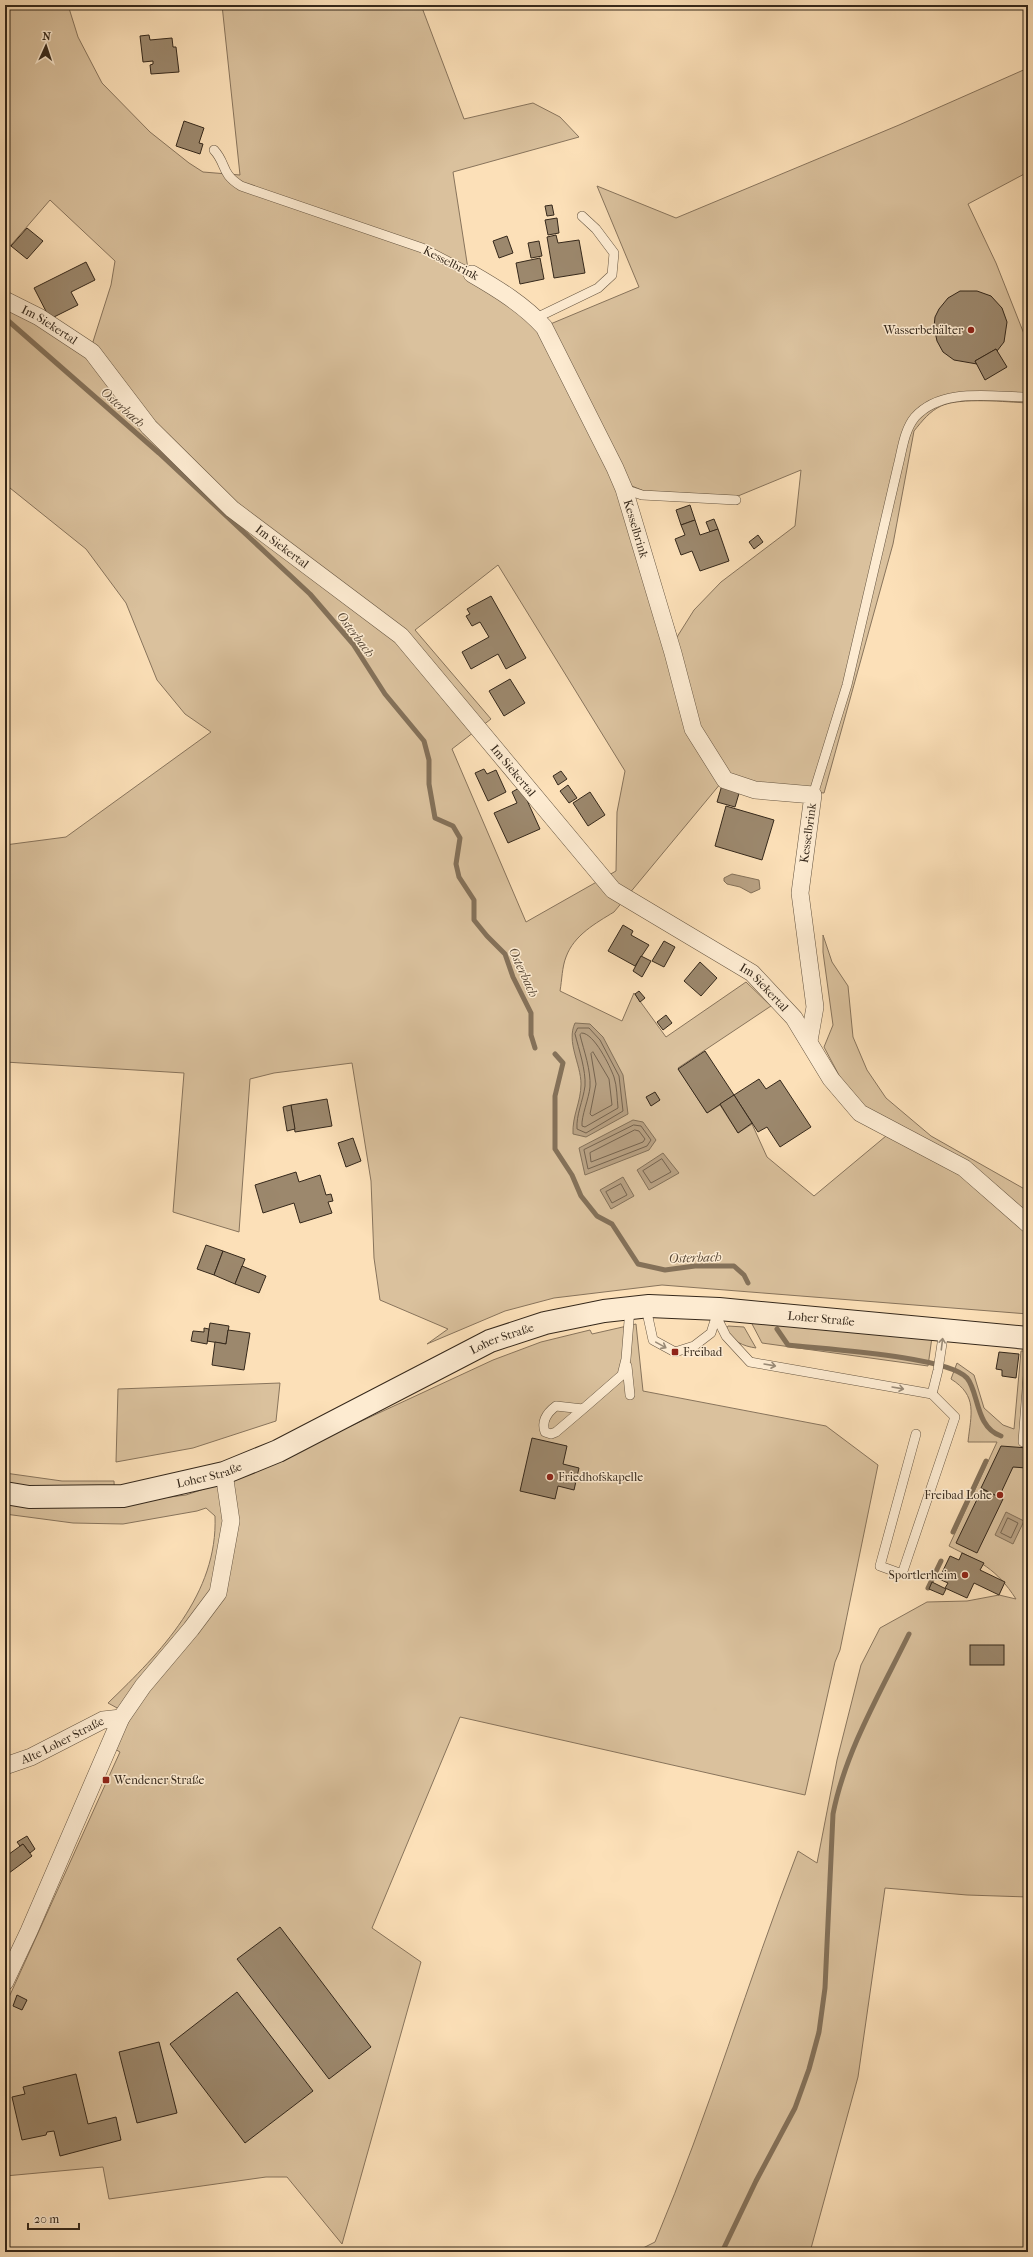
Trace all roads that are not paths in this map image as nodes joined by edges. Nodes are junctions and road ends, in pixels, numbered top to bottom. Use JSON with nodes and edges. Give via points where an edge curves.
{"nodes":[{"id":1,"x":214,"y":150,"type":"dead end"},
{"id":2,"x":582,"y":216,"type":"dead end"},
{"id":3,"x":472,"y":274,"type":"joint"},
{"id":4,"x":5,"y":300,"type":"edge"},
{"id":5,"x":536,"y":318,"type":"junction"},
{"id":6,"x":1028,"y":397,"type":"edge"},
{"id":7,"x":624,"y":489,"type":"junction"},
{"id":8,"x":736,"y":500,"type":"dead end"},
{"id":9,"x":813,"y":796,"type":"junction"},
{"id":10,"x":809,"y":1041,"type":"junction"},
{"id":11,"x":1028,"y":1224,"type":"edge"},
{"id":12,"x":639,"y":1307,"type":"junction"},
{"id":13,"x":719,"y":1309,"type":"junction"},
{"id":14,"x":944,"y":1330,"type":"junction"},
{"id":15,"x":1028,"y":1338,"type":"edge"},
{"id":16,"x":626,"y":1359,"type":"junction"},
{"id":17,"x":1028,"y":1376,"type":"edge"},
{"id":18,"x":932,"y":1394,"type":"junction"},
{"id":19,"x":630,"y":1395,"type":"dead end"},
{"id":20,"x":583,"y":1409,"type":"dead end"},
{"id":21,"x":916,"y":1434,"type":"dead end"},
{"id":22,"x":1023,"y":1442,"type":"dead end"},
{"id":23,"x":224,"y":1473,"type":"junction"},
{"id":24,"x":5,"y":1493,"type":"edge"},
{"id":25,"x":121,"y":1718,"type":"junction"},
{"id":26,"x":5,"y":1766,"type":"edge"},
{"id":27,"x":5,"y":1982,"type":"edge"}],
"edges":[{"from":1,"to":3,"type":"lane","name":"Kesselbrink","via":[[224,170],[241,186],[422,248]]},
{"from":2,"to":5,"type":"lane","via":[[596,229],[614,253],[612,275],[598,288]]},
{"from":3,"to":5,"type":"street","name":"Kesselbrink","via":[[503,292]]},
{"from":4,"to":10,"type":"street","name":"Im Siekertal","via":[[39,317],[92,352],[149,427],[232,509],[401,636],[613,890],[752,973],[794,1018]]},
{"from":5,"to":7,"type":"street","name":"Kesselbrink","via":[[544,327]]},
{"from":6,"to":9,"type":"lane","via":[[953,397],[934,402],[915,418],[907,433],[898,466],[847,685]]},
{"from":7,"to":8,"type":"lane","via":[[642,495]]},
{"from":7,"to":9,"type":"street","name":"Kesselbrink","via":[[693,729],[726,780],[755,790]]},
{"from":9,"to":10,"type":"street","name":"Kesselbrink","via":[[800,893],[815,1007]]},
{"from":10,"to":11,"type":"street","name":"Im Siekertal","via":[[840,1093],[860,1113],[964,1168]]},
{"from":12,"to":13,"type":"street","name":"Loher Straße"},
{"from":12,"to":13,"type":"lane","one_way":true,"via":[[648,1318],[653,1340],[675,1352],[694,1346],[711,1333]]},
{"from":12,"to":16,"type":"lane"},
{"from":12,"to":23,"type":"street","name":"Loher Straße","via":[[545,1323],[490,1341],[278,1451]]},
{"from":13,"to":14,"type":"street","name":"Loher Straße"},
{"from":13,"to":18,"type":"lane","one_way":true,"via":[[719,1322],[726,1336],[750,1362]]},
{"from":14,"to":15,"type":"street","name":"Loher Straße"},
{"from":18,"to":14,"type":"lane","one_way":true},
{"from":16,"to":19,"type":"lane"},
{"from":16,"to":20,"type":"lane","via":[[622,1375]]},
{"from":17,"to":22,"type":"lane"},
{"from":18,"to":21,"type":"lane","via":[[955,1417],[902,1574],[880,1566]]},
{"from":23,"to":24,"type":"street","name":"Loher Straße","via":[[123,1496],[29,1496]]},
{"from":23,"to":25,"type":"street","via":[[231,1521],[218,1593],[143,1686]]},
{"from":25,"to":26,"type":"street","name":"Alte Loher Straße","via":[[103,1720],[31,1757]]},
{"from":25,"to":27,"type":"street"}]}
